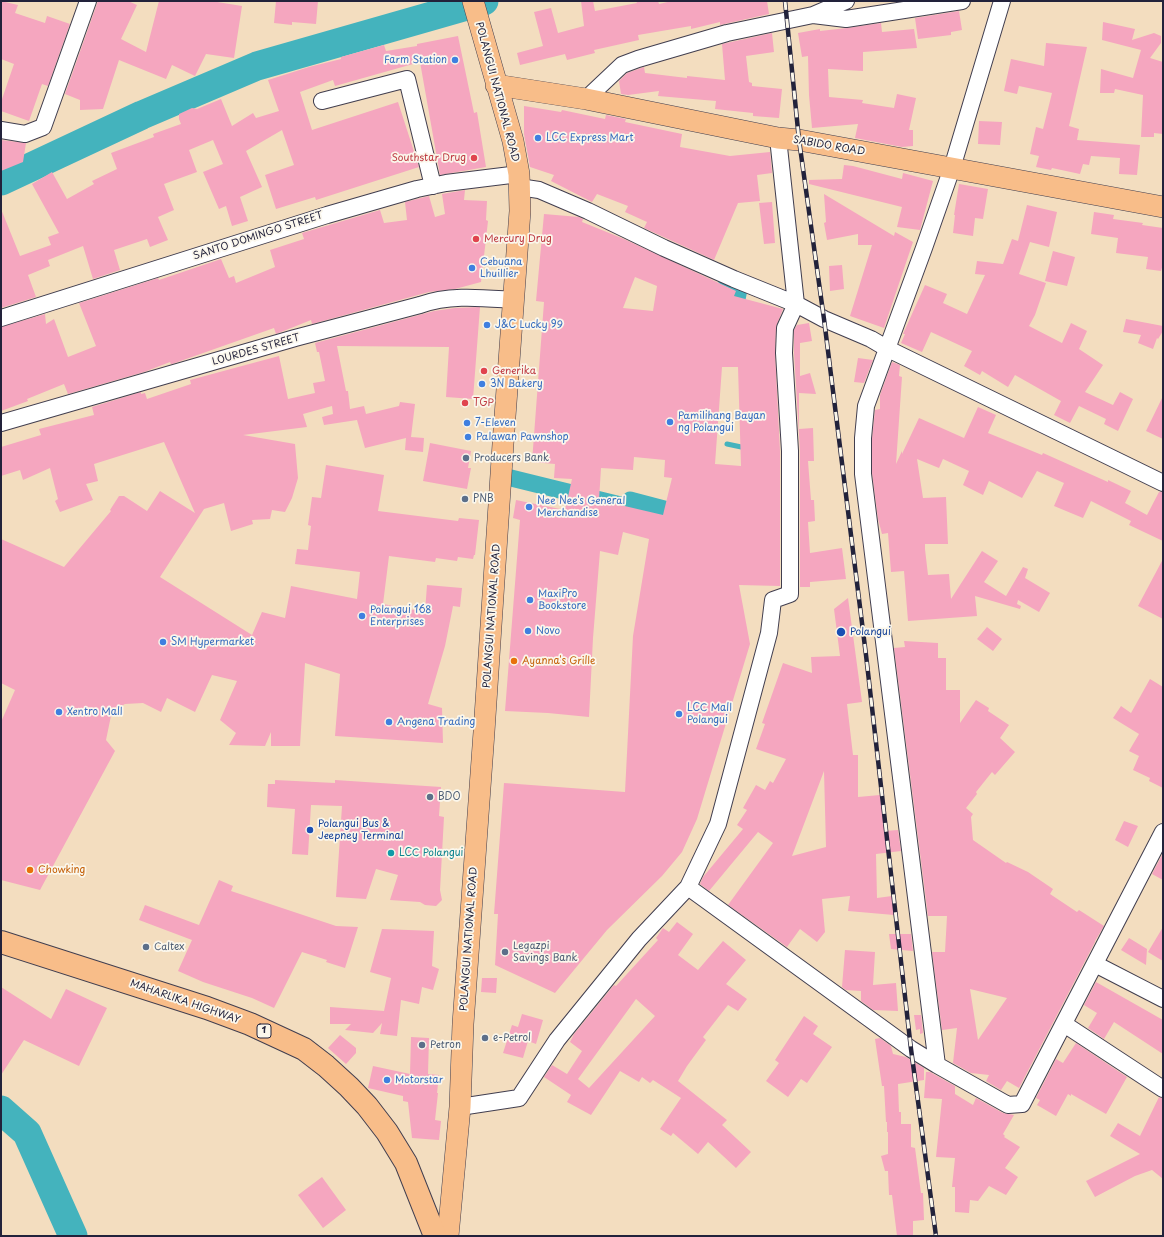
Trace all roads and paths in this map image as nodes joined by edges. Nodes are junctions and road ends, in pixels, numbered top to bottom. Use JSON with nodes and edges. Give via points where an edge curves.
{"nodes":[{"id":1,"x":88,"y":1,"type":"edge"},
{"id":2,"x":473,"y":1,"type":"edge"},
{"id":3,"x":846,"y":1,"type":"edge"},
{"id":4,"x":962,"y":1,"type":"edge"},
{"id":5,"x":1002,"y":1,"type":"edge"},
{"id":6,"x":813,"y":15,"type":"junction"},
{"id":7,"x":496,"y":85,"type":"junction"},
{"id":8,"x":586,"y":99,"type":"junction"},
{"id":9,"x":322,"y":102,"type":"dead end"},
{"id":10,"x":1,"y":130,"type":"edge"},
{"id":11,"x":778,"y":138,"type":"junction"},
{"id":12,"x":952,"y":168,"type":"junction"},
{"id":13,"x":519,"y":181,"type":"junction"},
{"id":14,"x":433,"y":186,"type":"junction"},
{"id":15,"x":1163,"y":207,"type":"edge"},
{"id":16,"x":514,"y":300,"type":"junction"},
{"id":17,"x":796,"y":304,"type":"junction"},
{"id":18,"x":1,"y":318,"type":"edge"},
{"id":19,"x":888,"y":349,"type":"junction"},
{"id":20,"x":1,"y":423,"type":"edge"},
{"id":21,"x":1163,"y":483,"type":"edge"},
{"id":22,"x":1163,"y":832,"type":"edge"},
{"id":23,"x":688,"y":887,"type":"junction"},
{"id":24,"x":1,"y":942,"type":"edge"},
{"id":25,"x":1095,"y":964,"type":"junction"},
{"id":26,"x":1163,"y":999,"type":"edge"},
{"id":27,"x":1064,"y":1024,"type":"junction"},
{"id":28,"x":937,"y":1065,"type":"junction"},
{"id":29,"x":1163,"y":1089,"type":"edge"},
{"id":30,"x":460,"y":1107,"type":"junction"},
{"id":31,"x":436,"y":1236,"type":"edge"},
{"id":32,"x":448,"y":1236,"type":"edge"}],
"edges":[{"from":1,"to":10,"type":"street","via":[[42,127],[25,134]]},
{"from":2,"to":7,"type":"main road","name":"POLANGUI NATIONAL ROAD"},
{"from":3,"to":6,"type":"street"},
{"from":4,"to":6,"type":"street","via":[[846,19]]},
{"from":5,"to":12,"type":"street"},
{"from":6,"to":8,"type":"street","via":[[727,33],[638,59],[622,65]]},
{"from":7,"to":8,"type":"main road","name":"SABIDO ROAD"},
{"from":7,"to":13,"type":"main road","name":"POLANGUI NATIONAL ROAD","via":[[513,141]]},
{"from":8,"to":11,"type":"main road","name":"SABIDO ROAD"},
{"from":9,"to":14,"type":"street","via":[[407,79]]},
{"from":11,"to":12,"type":"main road","name":"SABIDO ROAD"},
{"from":11,"to":17,"type":"street"},
{"from":12,"to":15,"type":"main road","name":"SABIDO ROAD"},
{"from":12,"to":19,"type":"street"},
{"from":13,"to":14,"type":"street","name":"SANTO DOMINGO STREET"},
{"from":13,"to":16,"type":"main road","name":"POLANGUI NATIONAL ROAD","via":[[520,217]]},
{"from":13,"to":17,"type":"street","name":"SANTO DOMINGO STREET","via":[[671,251]]},
{"from":14,"to":18,"type":"street","name":"SANTO DOMINGO STREET","via":[[327,215]]},
{"from":16,"to":20,"type":"street","name":"LOURDES STREET","via":[[433,300]]},
{"from":16,"to":30,"type":"main road","name":"POLANGUI NATIONAL ROAD","via":[[463,1024]]},
{"from":17,"to":19,"type":"street","name":"SANTO DOMINGO STREET"},
{"from":17,"to":23,"type":"street","via":[[785,328],[784,353],[790,451],[790,594],[774,600],[769,633],[718,824]]},
{"from":19,"to":21,"type":"street","name":"SANTO DOMINGO STREET"},
{"from":19,"to":28,"type":"street","via":[[866,406],[863,474]]},
{"from":22,"to":25,"type":"street"},
{"from":23,"to":28,"type":"street","via":[[911,1049]]},
{"from":23,"to":30,"type":"street","via":[[639,939],[557,1040],[518,1098]]},
{"from":24,"to":31,"type":"highway","name":"MAHARLIKA HIGHWAY","number":"1","via":[[207,1008],[250,1024],[304,1049],[349,1087],[387,1132],[406,1163]]},
{"from":25,"to":26,"type":"street"},
{"from":25,"to":27,"type":"street"},
{"from":27,"to":28,"type":"street","via":[[1022,1104],[1008,1105]]},
{"from":27,"to":29,"type":"street"},
{"from":30,"to":32,"type":"main road","name":"POLANGUI NATIONAL ROAD"}]}
